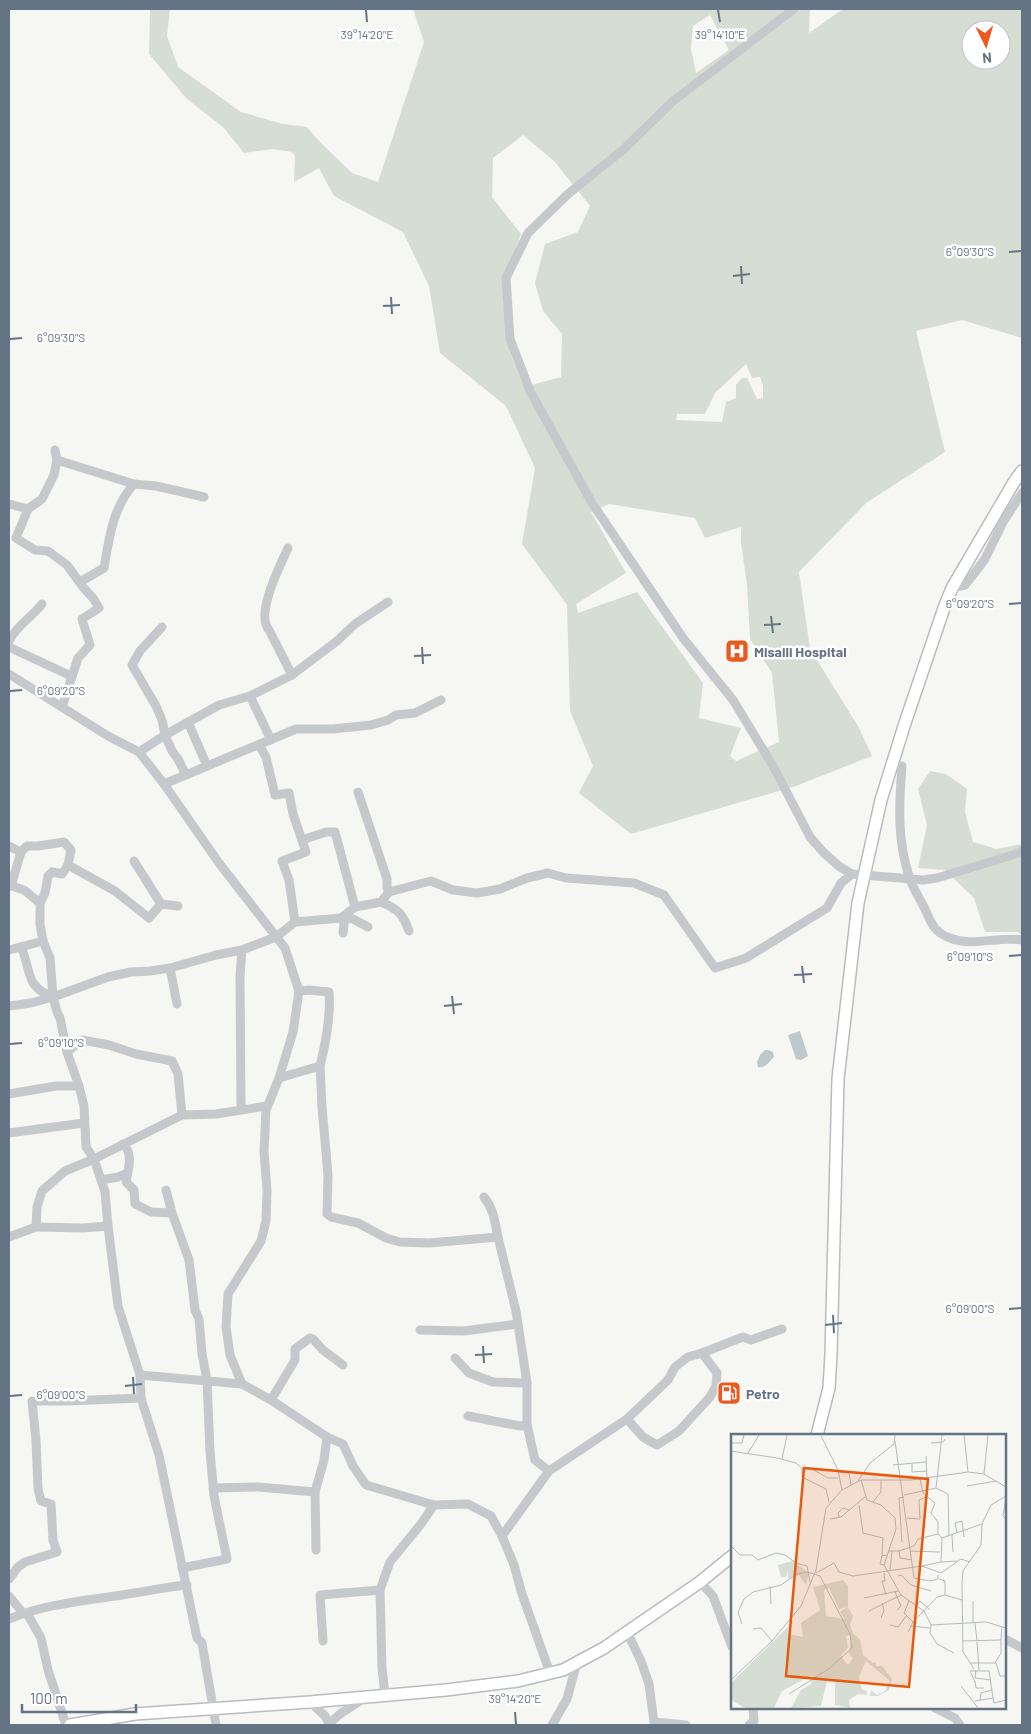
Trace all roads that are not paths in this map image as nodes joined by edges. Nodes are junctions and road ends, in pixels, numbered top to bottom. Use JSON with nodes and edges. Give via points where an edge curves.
{"nodes":[{"id":1,"x":794,"y":9,"type":"edge"},
{"id":2,"x":55,"y":450,"type":"dead end"},
{"id":3,"x":57,"y":460,"type":"junction"},
{"id":4,"x":1022,"y":471,"type":"edge"},
{"id":5,"x":134,"y":484,"type":"junction"},
{"id":6,"x":1022,"y":493,"type":"edge"},
{"id":7,"x":204,"y":497,"type":"dead end"},
{"id":8,"x":9,"y":504,"type":"edge"},
{"id":9,"x":28,"y":509,"type":"junction"},
{"id":10,"x":12,"y":539,"type":"edge"},
{"id":11,"x":288,"y":548,"type":"dead end"},
{"id":12,"x":80,"y":582,"type":"junction"},
{"id":13,"x":952,"y":588,"type":"junction"},
{"id":14,"x":388,"y":602,"type":"dead end"},
{"id":15,"x":42,"y":604,"type":"dead end"},
{"id":16,"x":162,"y":627,"type":"dead end"},
{"id":17,"x":9,"y":641,"type":"edge"},
{"id":18,"x":9,"y":647,"type":"edge"},
{"id":19,"x":9,"y":674,"type":"edge"},
{"id":20,"x":292,"y":675,"type":"junction"},
{"id":21,"x":71,"y":676,"type":"junction"},
{"id":22,"x":250,"y":696,"type":"junction"},
{"id":23,"x":441,"y":700,"type":"dead end"},
{"id":24,"x":62,"y":707,"type":"junction"},
{"id":25,"x":188,"y":722,"type":"junction"},
{"id":26,"x":164,"y":735,"type":"junction"},
{"id":27,"x":271,"y":740,"type":"junction"},
{"id":28,"x":259,"y":745,"type":"junction"},
{"id":29,"x":139,"y":752,"type":"junction"},
{"id":30,"x":207,"y":766,"type":"junction"},
{"id":31,"x":902,"y":766,"type":"dead end"},
{"id":32,"x":186,"y":775,"type":"junction"},
{"id":33,"x":164,"y":784,"type":"junction"},
{"id":34,"x":358,"y":792,"type":"dead end"},
{"id":35,"x":302,"y":840,"type":"junction"},
{"id":36,"x":9,"y":846,"type":"edge"},
{"id":37,"x":1022,"y":851,"type":"edge"},
{"id":38,"x":22,"y":852,"type":"junction"},
{"id":39,"x":134,"y":861,"type":"dead end"},
{"id":40,"x":68,"y":865,"type":"junction"},
{"id":41,"x":852,"y":874,"type":"junction"},
{"id":42,"x":866,"y":875,"type":"junction"},
{"id":43,"x":909,"y":879,"type":"junction"},
{"id":44,"x":10,"y":886,"type":"edge"},
{"id":45,"x":389,"y":892,"type":"junction"},
{"id":46,"x":381,"y":902,"type":"junction"},
{"id":47,"x":40,"y":903,"type":"junction"},
{"id":48,"x":161,"y":904,"type":"junction"},
{"id":49,"x":178,"y":906,"type":"dead end"},
{"id":50,"x":355,"y":907,"type":"junction"},
{"id":51,"x":341,"y":918,"type":"junction"},
{"id":52,"x":295,"y":922,"type":"junction"},
{"id":53,"x":368,"y":927,"type":"dead end"},
{"id":54,"x":409,"y":930,"type":"dead end"},
{"id":55,"x":343,"y":933,"type":"dead end"},
{"id":56,"x":276,"y":937,"type":"junction"},
{"id":57,"x":1022,"y":940,"type":"edge"},
{"id":58,"x":43,"y":941,"type":"junction"},
{"id":59,"x":22,"y":947,"type":"junction"},
{"id":60,"x":9,"y":950,"type":"edge"},
{"id":61,"x":242,"y":950,"type":"junction"},
{"id":62,"x":170,"y":968,"type":"junction"},
{"id":63,"x":299,"y":991,"type":"junction"},
{"id":64,"x":53,"y":997,"type":"junction"},
{"id":65,"x":177,"y":1004,"type":"dead end"},
{"id":66,"x":9,"y":1006,"type":"edge"},
{"id":67,"x":67,"y":1052,"type":"junction"},
{"id":68,"x":320,"y":1066,"type":"junction"},
{"id":69,"x":279,"y":1078,"type":"junction"},
{"id":70,"x":80,"y":1086,"type":"junction"},
{"id":71,"x":9,"y":1094,"type":"edge"},
{"id":72,"x":267,"y":1106,"type":"junction"},
{"id":73,"x":241,"y":1109,"type":"junction"},
{"id":74,"x":182,"y":1115,"type":"junction"},
{"id":75,"x":84,"y":1123,"type":"junction"},
{"id":76,"x":9,"y":1134,"type":"edge"},
{"id":77,"x":123,"y":1144,"type":"junction"},
{"id":78,"x":94,"y":1159,"type":"junction"},
{"id":79,"x":127,"y":1172,"type":"junction"},
{"id":80,"x":101,"y":1180,"type":"junction"},
{"id":81,"x":166,"y":1190,"type":"dead end"},
{"id":82,"x":484,"y":1197,"type":"dead end"},
{"id":83,"x":172,"y":1213,"type":"junction"},
{"id":84,"x":108,"y":1226,"type":"junction"},
{"id":85,"x":36,"y":1227,"type":"junction"},
{"id":86,"x":9,"y":1237,"type":"edge"},
{"id":87,"x":498,"y":1237,"type":"junction"},
{"id":88,"x":518,"y":1324,"type":"junction"},
{"id":89,"x":782,"y":1329,"type":"dead end"},
{"id":90,"x":420,"y":1330,"type":"dead end"},
{"id":91,"x":702,"y":1353,"type":"junction"},
{"id":92,"x":455,"y":1358,"type":"dead end"},
{"id":93,"x":343,"y":1365,"type":"dead end"},
{"id":94,"x":140,"y":1375,"type":"junction"},
{"id":95,"x":208,"y":1380,"type":"junction"},
{"id":96,"x":527,"y":1383,"type":"junction"},
{"id":97,"x":242,"y":1384,"type":"junction"},
{"id":98,"x":141,"y":1398,"type":"junction"},
{"id":99,"x":272,"y":1400,"type":"junction"},
{"id":100,"x":468,"y":1416,"type":"dead end"},
{"id":101,"x":627,"y":1418,"type":"junction"},
{"id":102,"x":527,"y":1425,"type":"junction"},
{"id":103,"x":817,"y":1434,"type":"edge"},
{"id":104,"x":327,"y":1437,"type":"junction"},
{"id":105,"x":550,"y":1471,"type":"junction"},
{"id":106,"x":213,"y":1488,"type":"junction"},
{"id":107,"x":315,"y":1492,"type":"junction"},
{"id":108,"x":434,"y":1505,"type":"junction"},
{"id":109,"x":502,"y":1536,"type":"junction"},
{"id":110,"x":316,"y":1550,"type":"dead end"},
{"id":111,"x":731,"y":1557,"type":"edge"},
{"id":112,"x":182,"y":1568,"type":"junction"},
{"id":113,"x":9,"y":1578,"type":"edge"},
{"id":114,"x":700,"y":1582,"type":"junction"},
{"id":115,"x":187,"y":1585,"type":"junction"},
{"id":116,"x":380,"y":1590,"type":"junction"},
{"id":117,"x":9,"y":1596,"type":"edge"},
{"id":118,"x":23,"y":1613,"type":"junction"},
{"id":119,"x":9,"y":1619,"type":"edge"},
{"id":120,"x":627,"y":1632,"type":"junction"},
{"id":121,"x":1006,"y":1640,"type":"edge"},
{"id":122,"x":323,"y":1641,"type":"dead end"},
{"id":123,"x":731,"y":1644,"type":"edge"},
{"id":124,"x":1022,"y":1648,"type":"edge"},
{"id":125,"x":577,"y":1662,"type":"junction"},
{"id":126,"x":550,"y":1673,"type":"junction"},
{"id":127,"x":385,"y":1695,"type":"junction"},
{"id":128,"x":368,"y":1697,"type":"junction"},
{"id":129,"x":310,"y":1702,"type":"junction"},
{"id":130,"x":213,"y":1709,"type":"junction"},
{"id":131,"x":753,"y":1709,"type":"edge"},
{"id":132,"x":937,"y":1709,"type":"edge"},
{"id":133,"x":330,"y":1724,"type":"edge"},
{"id":134,"x":68,"y":1725,"type":"edge"},
{"id":135,"x":216,"y":1725,"type":"edge"},
{"id":136,"x":552,"y":1725,"type":"edge"},
{"id":137,"x":686,"y":1725,"type":"edge"},
{"id":138,"x":749,"y":1725,"type":"edge"},
{"id":139,"x":960,"y":1725,"type":"edge"}],
"edges":[{"from":1,"to":41,"type":"street","via":[[673,101],[624,149],[568,194],[528,233],[506,278],[506,286],[510,339],[530,390],[592,503],[683,638],[733,700],[810,836],[840,868]]},
{"from":2,"to":3,"type":"street"},
{"from":3,"to":5,"type":"street"},
{"from":3,"to":9,"type":"street","via":[[54,475],[42,499]]},
{"from":4,"to":13,"type":"main road"},
{"from":5,"to":7,"type":"street"},
{"from":5,"to":12,"type":"street","via":[[124,495],[115,517],[104,568]]},
{"from":6,"to":13,"type":"street","via":[[973,576],[965,585]]},
{"from":8,"to":9,"type":"street"},
{"from":9,"to":10,"type":"street"},
{"from":10,"to":12,"type":"street","via":[[35,550],[48,552],[67,565]]},
{"from":11,"to":20,"type":"street","via":[[277,571],[264,616],[265,626]]},
{"from":12,"to":21,"type":"street","via":[[99,608],[82,619],[90,645],[78,658]]},
{"from":13,"to":42,"type":"main road","via":[[881,800]]},
{"from":14,"to":20,"type":"street"},
{"from":15,"to":17,"type":"street","via":[[22,622]]},
{"from":16,"to":26,"type":"street","via":[[132,665],[159,713]]},
{"from":18,"to":21,"type":"street"},
{"from":19,"to":24,"type":"street"},
{"from":20,"to":22,"type":"street"},
{"from":21,"to":24,"type":"street"},
{"from":22,"to":25,"type":"street","via":[[219,704]]},
{"from":22,"to":27,"type":"street"},
{"from":23,"to":27,"type":"street","via":[[415,713],[396,715],[378,723],[333,729],[296,729]]},
{"from":24,"to":29,"type":"street"},
{"from":25,"to":26,"type":"street"},
{"from":25,"to":30,"type":"street"},
{"from":26,"to":29,"type":"street"},
{"from":26,"to":32,"type":"street"},
{"from":27,"to":28,"type":"street"},
{"from":28,"to":30,"type":"street"},
{"from":28,"to":35,"type":"street","via":[[266,757],[275,795],[289,793]]},
{"from":29,"to":33,"type":"street"},
{"from":30,"to":32,"type":"street"},
{"from":31,"to":43,"type":"street","via":[[899,808],[904,862]]},
{"from":32,"to":33,"type":"street"},
{"from":33,"to":56,"type":"street"},
{"from":34,"to":45,"type":"street"},
{"from":35,"to":50,"type":"street","via":[[335,832]]},
{"from":35,"to":52,"type":"street","via":[[306,852],[282,861],[289,880]]},
{"from":36,"to":38,"type":"street"},
{"from":37,"to":43,"type":"street","via":[[937,878]]},
{"from":38,"to":40,"type":"street","via":[[27,846],[64,842],[71,850]]},
{"from":38,"to":44,"type":"street"},
{"from":39,"to":48,"type":"street"},
{"from":40,"to":47,"type":"street","via":[[62,874],[52,872],[48,876],[46,893]]},
{"from":40,"to":48,"type":"street","via":[[115,891],[149,918]]},
{"from":41,"to":42,"type":"street"},
{"from":41,"to":45,"type":"street","via":[[841,883],[828,908],[746,958],[715,968],[664,895],[634,883],[566,878],[548,873],[477,893],[453,890],[431,881]]},
{"from":42,"to":43,"type":"street"},
{"from":42,"to":103,"type":"main road","via":[[858,903],[838,1080],[831,1355],[828,1388]]},
{"from":43,"to":57,"type":"street","via":[[934,929],[950,939]]},
{"from":44,"to":47,"type":"street","via":[[24,890]]},
{"from":45,"to":46,"type":"street"},
{"from":46,"to":50,"type":"street"},
{"from":46,"to":54,"type":"street","via":[[404,916]]},
{"from":47,"to":58,"type":"street"},
{"from":48,"to":49,"type":"street"},
{"from":50,"to":51,"type":"street"},
{"from":51,"to":52,"type":"street"},
{"from":51,"to":53,"type":"street","via":[[353,919]]},
{"from":51,"to":55,"type":"street"},
{"from":52,"to":56,"type":"street"},
{"from":56,"to":61,"type":"street"},
{"from":56,"to":63,"type":"street","via":[[285,948]]},
{"from":58,"to":59,"type":"street"},
{"from":58,"to":64,"type":"street","via":[[50,958]]},
{"from":59,"to":60,"type":"street"},
{"from":59,"to":64,"type":"street","via":[[30,979],[40,992]]},
{"from":61,"to":62,"type":"street"},
{"from":61,"to":73,"type":"street"},
{"from":62,"to":64,"type":"street","via":[[108,977]]},
{"from":62,"to":65,"type":"street"},
{"from":63,"to":68,"type":"street","via":[[329,992],[327,1036]]},
{"from":63,"to":69,"type":"street","via":[[293,1032]]},
{"from":64,"to":66,"type":"street"},
{"from":64,"to":67,"type":"street"},
{"from":67,"to":70,"type":"street"},
{"from":67,"to":74,"type":"street","via":[[82,1040],[172,1061],[178,1074]]},
{"from":68,"to":69,"type":"street"},
{"from":68,"to":87,"type":"street","via":[[328,1175],[327,1214],[358,1223],[400,1242]]},
{"from":69,"to":72,"type":"street"},
{"from":70,"to":71,"type":"street","via":[[56,1086]]},
{"from":70,"to":75,"type":"street"},
{"from":72,"to":73,"type":"street"},
{"from":72,"to":97,"type":"street","via":[[264,1152],[266,1222],[261,1241],[228,1294],[226,1328],[230,1355]]},
{"from":73,"to":74,"type":"street"},
{"from":74,"to":77,"type":"street"},
{"from":75,"to":76,"type":"street"},
{"from":75,"to":78,"type":"street","via":[[86,1148]]},
{"from":77,"to":78,"type":"street"},
{"from":77,"to":79,"type":"street","via":[[130,1157]]},
{"from":78,"to":80,"type":"street"},
{"from":78,"to":85,"type":"street","via":[[65,1171],[42,1191]]},
{"from":79,"to":80,"type":"street","via":[[118,1178]]},
{"from":79,"to":83,"type":"street","via":[[126,1182],[134,1190],[136,1204],[152,1212]]},
{"from":80,"to":84,"type":"street"},
{"from":81,"to":83,"type":"street"},
{"from":82,"to":87,"type":"street","via":[[493,1212]]},
{"from":83,"to":95,"type":"street","via":[[190,1260]]},
{"from":84,"to":85,"type":"street"},
{"from":84,"to":94,"type":"street","via":[[118,1306]]},
{"from":85,"to":86,"type":"street"},
{"from":87,"to":88,"type":"street"},
{"from":88,"to":90,"type":"street","via":[[464,1331]]},
{"from":88,"to":96,"type":"street"},
{"from":89,"to":91,"type":"street","via":[[751,1340],[743,1337]]},
{"from":91,"to":101,"type":"street","via":[[688,1357],[675,1367],[668,1380]]},
{"from":91,"to":101,"type":"street","via":[[717,1373],[716,1386],[679,1431],[657,1445],[643,1437]]},
{"from":92,"to":96,"type":"street","via":[[469,1373],[493,1382]]},
{"from":93,"to":99,"type":"street","via":[[310,1338],[295,1349],[296,1360]]},
{"from":94,"to":95,"type":"street"},
{"from":94,"to":98,"type":"street"},
{"from":95,"to":97,"type":"street"},
{"from":95,"to":106,"type":"street"},
{"from":96,"to":102,"type":"street"},
{"from":97,"to":99,"type":"street"},
{"from":98,"to":112,"type":"street","via":[[159,1455]]},
{"from":98,"to":113,"type":"street","via":[[32,1401],[38,1489],[41,1501],[51,1504],[57,1552],[25,1562]]},
{"from":99,"to":104,"type":"street"},
{"from":100,"to":102,"type":"street"},
{"from":101,"to":105,"type":"street"},
{"from":102,"to":105,"type":"street","via":[[535,1460]]},
{"from":104,"to":107,"type":"street"},
{"from":104,"to":108,"type":"street","via":[[344,1444],[366,1485]]},
{"from":105,"to":109,"type":"street"},
{"from":106,"to":107,"type":"street","via":[[258,1487]]},
{"from":106,"to":112,"type":"street","via":[[227,1559]]},
{"from":107,"to":110,"type":"street"},
{"from":108,"to":109,"type":"street","via":[[468,1504],[491,1516]]},
{"from":108,"to":116,"type":"street","via":[[390,1562]]},
{"from":109,"to":126,"type":"street"},
{"from":111,"to":114,"type":"main road"},
{"from":112,"to":115,"type":"street"},
{"from":114,"to":120,"type":"main road"},
{"from":114,"to":123,"type":"street","via":[[713,1596]]},
{"from":115,"to":118,"type":"street","via":[[56,1604]]},
{"from":115,"to":130,"type":"street","via":[[197,1638],[202,1643]]},
{"from":116,"to":122,"type":"street","via":[[320,1595]]},
{"from":116,"to":127,"type":"street"},
{"from":117,"to":118,"type":"street"},
{"from":118,"to":119,"type":"street"},
{"from":118,"to":134,"type":"street","via":[[28,1615],[42,1638],[48,1670]]},
{"from":120,"to":125,"type":"main road"},
{"from":120,"to":137,"type":"street","via":[[649,1684],[654,1722]]},
{"from":121,"to":124,"type":"street"},
{"from":125,"to":126,"type":"main road"},
{"from":125,"to":136,"type":"street","via":[[567,1699]]},
{"from":126,"to":127,"type":"main road","via":[[518,1681]]},
{"from":127,"to":128,"type":"main road"},
{"from":128,"to":129,"type":"main road"},
{"from":128,"to":133,"type":"street"},
{"from":129,"to":130,"type":"main road"},
{"from":129,"to":133,"type":"street"},
{"from":130,"to":134,"type":"main road","via":[[135,1714]]},
{"from":130,"to":135,"type":"street"},
{"from":131,"to":138,"type":"street","via":[[754,1721]]},
{"from":132,"to":139,"type":"street","via":[[955,1718]]}]}
